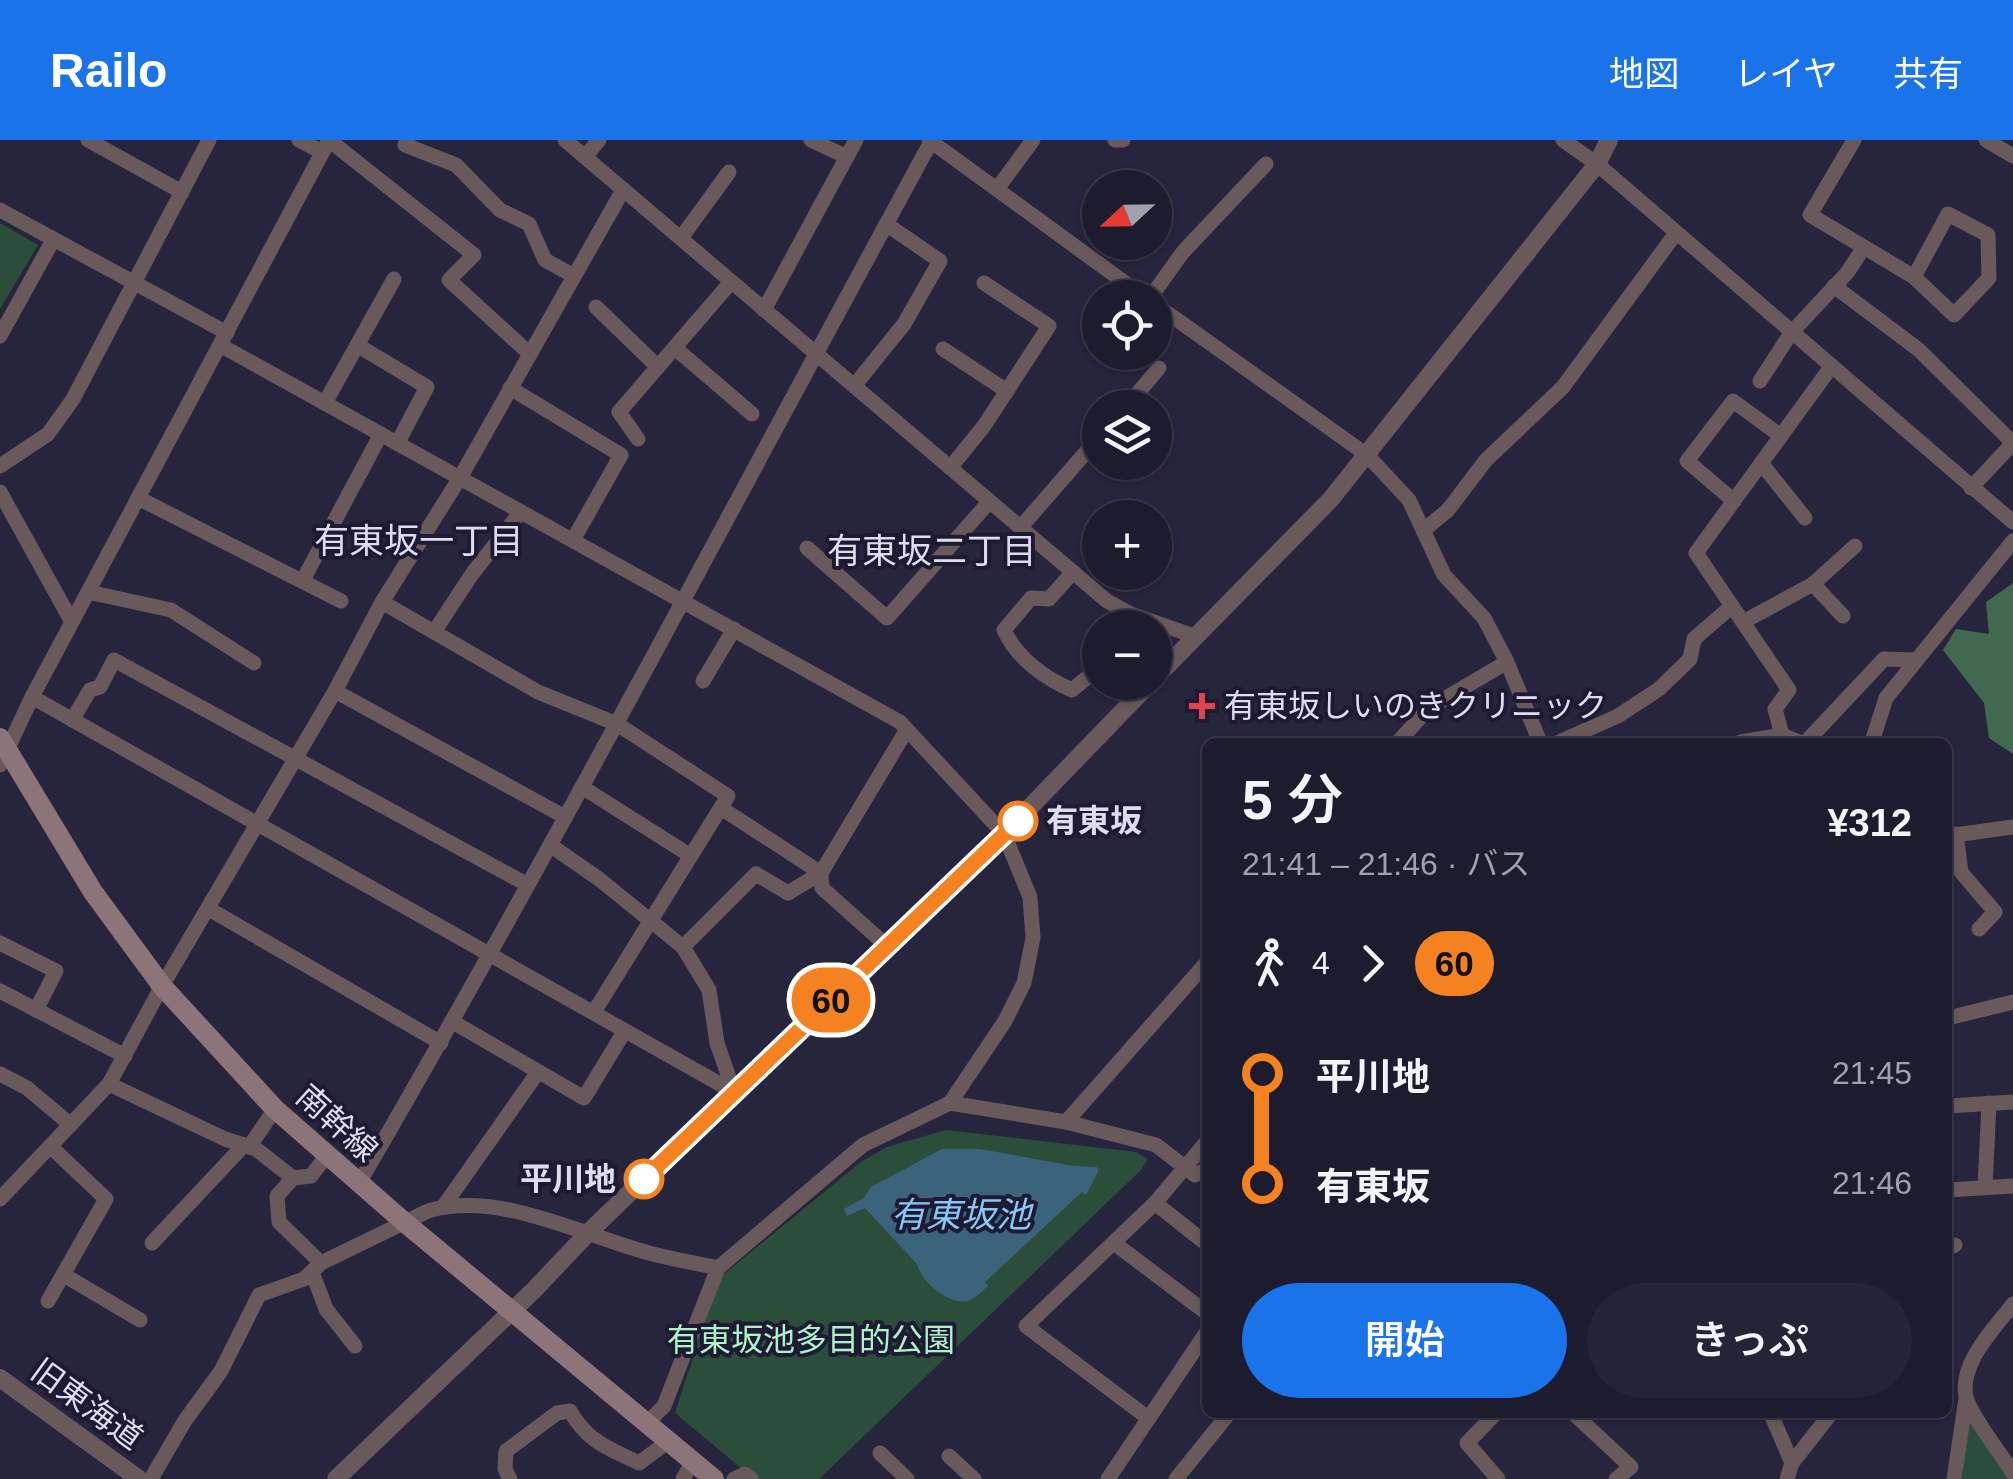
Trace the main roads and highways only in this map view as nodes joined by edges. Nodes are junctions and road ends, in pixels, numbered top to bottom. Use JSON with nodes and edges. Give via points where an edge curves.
{"nodes":[{"id":1,"x":3,"y":751,"type":"edge"},
{"id":2,"x":693,"y":1473,"type":"edge"},
{"id":3,"x":714,"y":1479,"type":"edge"}],
"edges":[{"from":1,"to":2,"type":"main road","name":"南幹線","via":[[92,892],[162,986],[275,1109],[669,1441]]},
{"from":2,"to":3,"type":"main road","name":"南幹線"}]}
